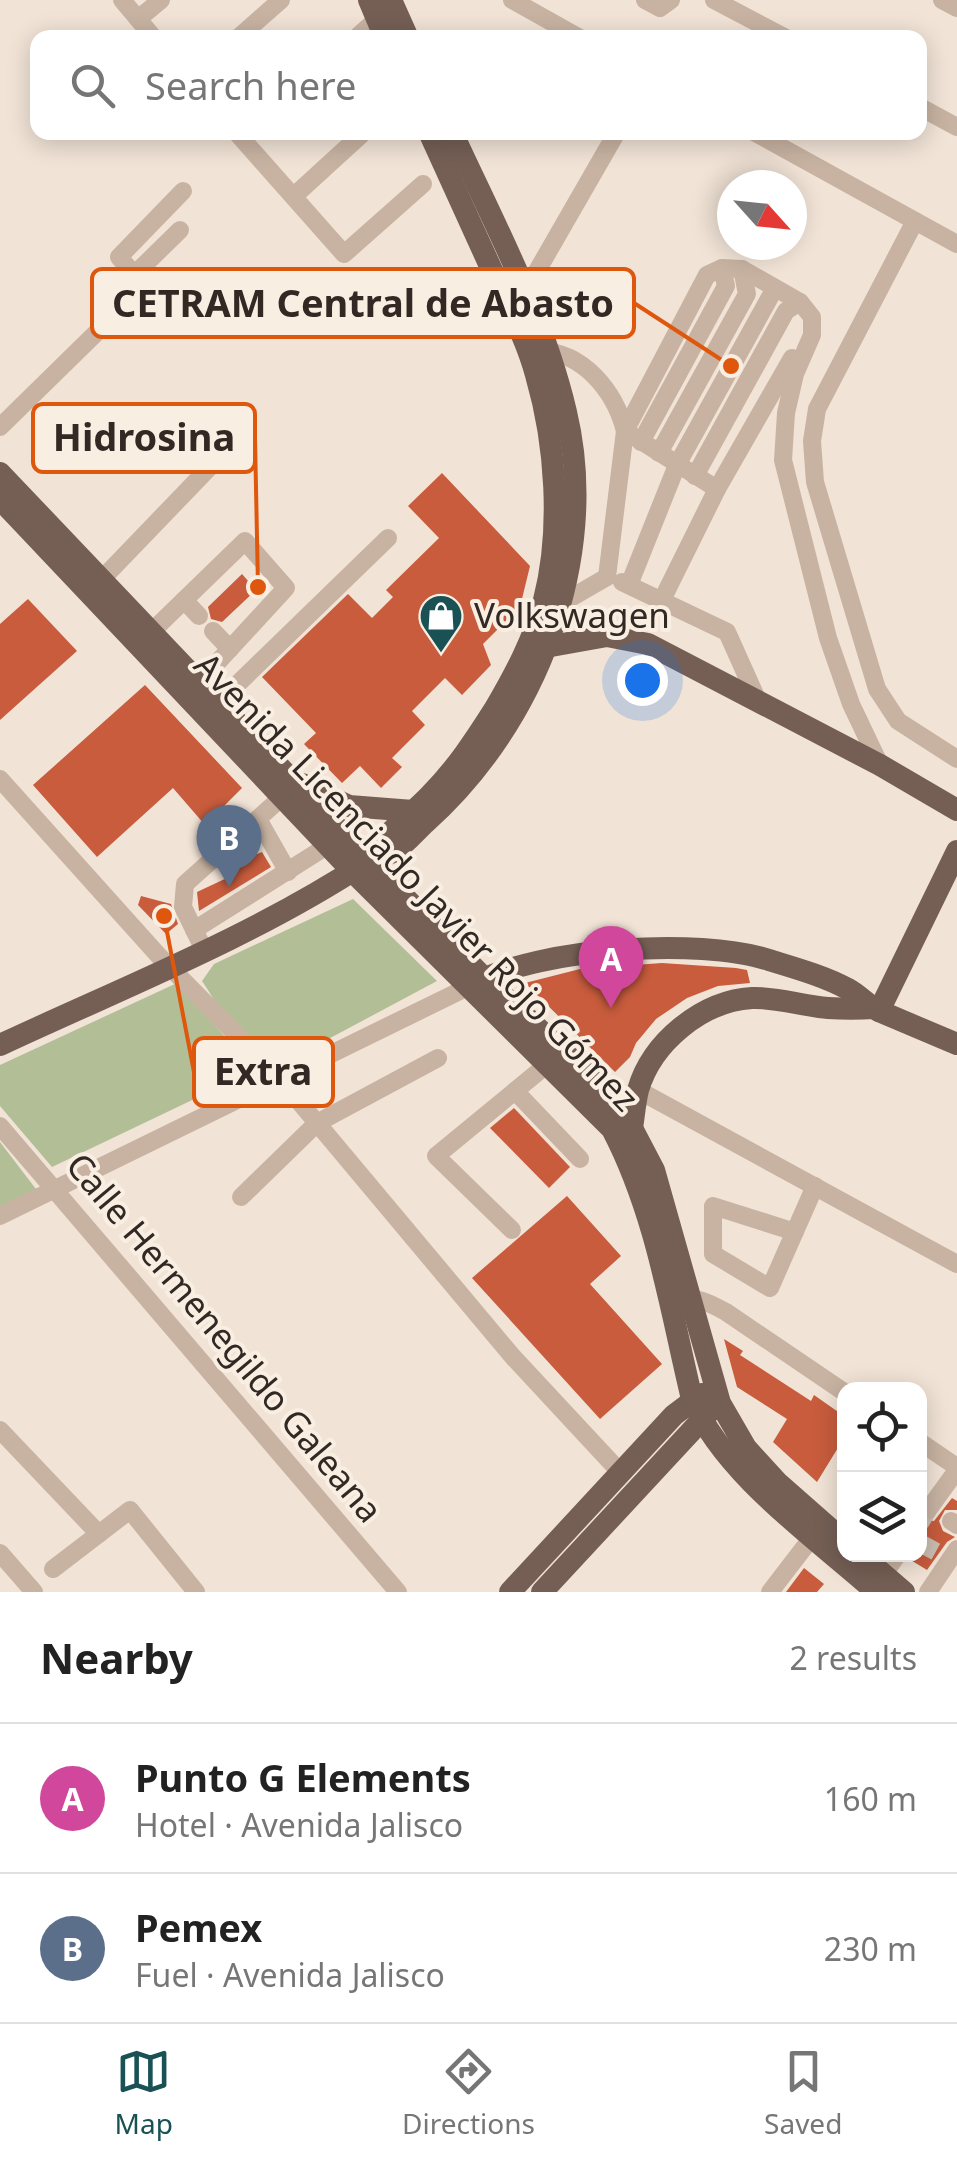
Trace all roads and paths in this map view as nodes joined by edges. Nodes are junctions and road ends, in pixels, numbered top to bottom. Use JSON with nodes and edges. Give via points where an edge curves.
{"nodes":[{"id":1,"x":122,"y":0,"type":"edge"},
{"id":2,"x":161,"y":0,"type":"edge"},
{"id":3,"x":281,"y":0,"type":"edge"},
{"id":4,"x":391,"y":0,"type":"edge"},
{"id":5,"x":512,"y":0,"type":"edge"},
{"id":6,"x":645,"y":0,"type":"edge"},
{"id":7,"x":671,"y":0,"type":"edge"},
{"id":8,"x":714,"y":0,"type":"edge"},
{"id":9,"x":942,"y":0,"type":"edge"},
{"id":10,"x":957,"y":8,"type":"edge"},
{"id":11,"x":138,"y":19,"type":"junction"},
{"id":12,"x":147,"y":30,"type":"edge"},
{"id":13,"x":247,"y":30,"type":"edge"},
{"id":14,"x":404,"y":30,"type":"edge"},
{"id":15,"x":566,"y":30,"type":"edge"},
{"id":16,"x":771,"y":30,"type":"edge"},
{"id":17,"x":927,"y":111,"type":"edge"},
{"id":18,"x":957,"y":127,"type":"edge"},
{"id":19,"x":245,"y":140,"type":"edge"},
{"id":20,"x":355,"y":140,"type":"edge"},
{"id":21,"x":433,"y":140,"type":"edge"},
{"id":22,"x":456,"y":140,"type":"edge"},
{"id":23,"x":612,"y":140,"type":"edge"},
{"id":24,"x":769,"y":140,"type":"edge"},
{"id":25,"x":423,"y":184,"type":"dead end"},
{"id":26,"x":183,"y":191,"type":"dead end"},
{"id":27,"x":294,"y":196,"type":"junction"},
{"id":28,"x":915,"y":220,"type":"junction"},
{"id":29,"x":180,"y":230,"type":"dead end"},
{"id":30,"x":957,"y":244,"type":"edge"},
{"id":31,"x":742,"y":269,"type":"junction"},
{"id":32,"x":134,"y":274,"type":"junction"},
{"id":33,"x":775,"y":288,"type":"junction"},
{"id":34,"x":525,"y":292,"type":"junction"},
{"id":35,"x":806,"y":310,"type":"junction"},
{"id":36,"x":539,"y":351,"type":"junction"},
{"id":37,"x":766,"y":404,"type":"junction"},
{"id":38,"x":786,"y":413,"type":"junction"},
{"id":39,"x":0,"y":428,"type":"edge"},
{"id":40,"x":633,"y":436,"type":"junction"},
{"id":41,"x":230,"y":446,"type":"dead end"},
{"id":42,"x":659,"y":453,"type":"junction"},
{"id":43,"x":677,"y":464,"type":"junction"},
{"id":44,"x":0,"y":472,"type":"edge"},
{"id":45,"x":696,"y":476,"type":"junction"},
{"id":46,"x":716,"y":490,"type":"junction"},
{"id":47,"x":0,"y":499,"type":"edge"},
{"id":48,"x":32,"y":519,"type":"junction"},
{"id":49,"x":388,"y":538,"type":"dead end"},
{"id":50,"x":606,"y":577,"type":"junction"},
{"id":51,"x":102,"y":580,"type":"junction"},
{"id":52,"x":629,"y":585,"type":"junction"},
{"id":53,"x":184,"y":600,"type":"junction"},
{"id":54,"x":662,"y":600,"type":"junction"},
{"id":55,"x":562,"y":603,"type":"junction"},
{"id":56,"x":199,"y":616,"type":"dead end"},
{"id":57,"x":213,"y":631,"type":"dead end"},
{"id":58,"x":144,"y":639,"type":"junction"},
{"id":59,"x":549,"y":645,"type":"junction"},
{"id":60,"x":230,"y":649,"type":"junction"},
{"id":61,"x":525,"y":653,"type":"junction"},
{"id":62,"x":192,"y":689,"type":"junction"},
{"id":63,"x":757,"y":699,"type":"junction"},
{"id":64,"x":218,"y":702,"type":"junction"},
{"id":65,"x":957,"y":758,"type":"edge"},
{"id":66,"x":880,"y":765,"type":"junction"},
{"id":67,"x":0,"y":779,"type":"edge"},
{"id":68,"x":285,"y":788,"type":"junction"},
{"id":69,"x":413,"y":810,"type":"junction"},
{"id":70,"x":957,"y":810,"type":"edge"},
{"id":71,"x":258,"y":819,"type":"junction"},
{"id":72,"x":327,"y":846,"type":"junction"},
{"id":73,"x":957,"y":851,"type":"edge"},
{"id":74,"x":360,"y":866,"type":"junction"},
{"id":75,"x":288,"y":872,"type":"junction"},
{"id":76,"x":199,"y":940,"type":"junction"},
{"id":77,"x":171,"y":965,"type":"junction"},
{"id":78,"x":477,"y":982,"type":"junction"},
{"id":79,"x":877,"y":1009,"type":"junction"},
{"id":80,"x":957,"y":1044,"type":"edge"},
{"id":81,"x":0,"y":1045,"type":"edge"},
{"id":82,"x":253,"y":1051,"type":"junction"},
{"id":83,"x":556,"y":1057,"type":"junction"},
{"id":84,"x":438,"y":1058,"type":"dead end"},
{"id":85,"x":313,"y":1064,"type":"junction"},
{"id":86,"x":281,"y":1080,"type":"junction"},
{"id":87,"x":638,"y":1090,"type":"junction"},
{"id":88,"x":514,"y":1092,"type":"junction"},
{"id":89,"x":317,"y":1123,"type":"junction"},
{"id":90,"x":0,"y":1126,"type":"edge"},
{"id":91,"x":632,"y":1128,"type":"junction"},
{"id":92,"x":580,"y":1159,"type":"dead end"},
{"id":93,"x":815,"y":1186,"type":"junction"},
{"id":94,"x":54,"y":1188,"type":"junction"},
{"id":95,"x":241,"y":1197,"type":"dead end"},
{"id":96,"x":0,"y":1216,"type":"edge"},
{"id":97,"x":512,"y":1230,"type":"dead end"},
{"id":98,"x":795,"y":1232,"type":"junction"},
{"id":99,"x":957,"y":1264,"type":"edge"},
{"id":100,"x":670,"y":1265,"type":"junction"},
{"id":101,"x":679,"y":1299,"type":"junction"},
{"id":102,"x":837,"y":1387,"type":"edge"},
{"id":103,"x":707,"y":1403,"type":"junction"},
{"id":104,"x":0,"y":1430,"type":"edge"},
{"id":105,"x":927,"y":1447,"type":"edge"},
{"id":106,"x":957,"y":1469,"type":"edge"},
{"id":107,"x":620,"y":1472,"type":"junction"},
{"id":108,"x":941,"y":1515,"type":"edge"},
{"id":109,"x":99,"y":1534,"type":"junction"},
{"id":110,"x":837,"y":1535,"type":"edge"},
{"id":111,"x":813,"y":1536,"type":"junction"},
{"id":112,"x":0,"y":1553,"type":"edge"},
{"id":113,"x":951,"y":1555,"type":"edge"},
{"id":114,"x":864,"y":1562,"type":"edge"},
{"id":115,"x":893,"y":1562,"type":"edge"},
{"id":116,"x":52,"y":1569,"type":"dead end"},
{"id":117,"x":877,"y":1585,"type":"edge"},
{"id":118,"x":551,"y":1589,"type":"edge"},
{"id":119,"x":34,"y":1592,"type":"edge"},
{"id":120,"x":196,"y":1592,"type":"edge"},
{"id":121,"x":398,"y":1592,"type":"edge"},
{"id":122,"x":510,"y":1592,"type":"edge"},
{"id":123,"x":770,"y":1592,"type":"edge"},
{"id":124,"x":904,"y":1592,"type":"edge"},
{"id":125,"x":928,"y":1592,"type":"edge"}],
"edges":[{"from":1,"to":11,"type":"street"},
{"from":2,"to":11,"type":"street"},
{"from":3,"to":13,"type":"street"},
{"from":4,"to":14,"type":"main road"},
{"from":5,"to":15,"type":"street"},
{"from":6,"to":7,"type":"street","via":[[660,8]]},
{"from":8,"to":16,"type":"street"},
{"from":9,"to":10,"type":"street"},
{"from":11,"to":12,"type":"street"},
{"from":17,"to":18,"type":"street"},
{"from":19,"to":27,"type":"street"},
{"from":20,"to":27,"type":"street"},
{"from":21,"to":36,"type":"main road"},
{"from":22,"to":34,"type":"main road"},
{"from":23,"to":34,"type":"street"},
{"from":24,"to":28,"type":"street"},
{"from":25,"to":27,"type":"street","via":[[344,254]]},
{"from":26,"to":32,"type":"street","via":[[119,257]]},
{"from":28,"to":30,"type":"street"},
{"from":28,"to":65,"type":"street","via":[[817,409],[813,455],[876,689],[898,721]]},
{"from":29,"to":32,"type":"street"},
{"from":31,"to":33,"type":"street"},
{"from":31,"to":40,"type":"street","via":[[707,275]]},
{"from":31,"to":42,"type":"street","via":[[746,294]]},
{"from":32,"to":39,"type":"street","via":[[144,286]]},
{"from":33,"to":35,"type":"street"},
{"from":33,"to":43,"type":"street"},
{"from":34,"to":36,"type":"main road"},
{"from":35,"to":37,"type":"street","via":[[805,335]]},
{"from":35,"to":38,"type":"street","via":[[812,335]]},
{"from":35,"to":45,"type":"street","via":[[786,311]]},
{"from":36,"to":40,"type":"street","via":[[593,373]]},
{"from":36,"to":55,"type":"main road","via":[[567,414],[575,480]]},
{"from":36,"to":61,"type":"main road","via":[[554,478],[544,599]]},
{"from":37,"to":38,"type":"street","via":[[774,402]]},
{"from":37,"to":46,"type":"street"},
{"from":38,"to":66,"type":"street","via":[[784,460],[816,594],[851,704]]},
{"from":40,"to":42,"type":"street"},
{"from":40,"to":50,"type":"street"},
{"from":41,"to":51,"type":"street"},
{"from":42,"to":43,"type":"street"},
{"from":43,"to":45,"type":"street"},
{"from":43,"to":52,"type":"street"},
{"from":44,"to":48,"type":"main road","name":"Avenida Licenciado Javier Rojo Gómez"},
{"from":45,"to":46,"type":"street"},
{"from":46,"to":54,"type":"street"},
{"from":47,"to":48,"type":"main road","name":"Avenida Licenciado Javier Rojo Gómez"},
{"from":48,"to":51,"type":"main road","name":"Avenida Licenciado Javier Rojo Gómez"},
{"from":48,"to":58,"type":"main road","name":"Avenida Licenciado Javier Rojo Gómez"},
{"from":49,"to":64,"type":"street"},
{"from":50,"to":52,"type":"street"},
{"from":50,"to":55,"type":"street"},
{"from":51,"to":58,"type":"main road","name":"Avenida Licenciado Javier Rojo Gómez"},
{"from":52,"to":54,"type":"street"},
{"from":53,"to":56,"type":"street"},
{"from":53,"to":58,"type":"street"},
{"from":53,"to":60,"type":"street","via":[[245,541],[286,588]]},
{"from":54,"to":63,"type":"street","via":[[726,632]]},
{"from":55,"to":59,"type":"main road"},
{"from":57,"to":60,"type":"street"},
{"from":58,"to":62,"type":"main road","name":"Avenida Licenciado Javier Rojo Gómez"},
{"from":59,"to":61,"type":"main road"},
{"from":59,"to":63,"type":"main road","via":[[625,637]]},
{"from":59,"to":74,"type":"main road","via":[[512,719],[473,774],[392,853]]},
{"from":60,"to":62,"type":"street"},
{"from":61,"to":69,"type":"main road","via":[[459,762]]},
{"from":62,"to":64,"type":"main road","name":"Avenida Licenciado Javier Rojo Gómez"},
{"from":62,"to":68,"type":"main road","name":"Avenida Licenciado Javier Rojo Gómez"},
{"from":63,"to":66,"type":"main road"},
{"from":64,"to":68,"type":"main road","name":"Avenida Licenciado Javier Rojo Gómez"},
{"from":66,"to":70,"type":"main road"},
{"from":67,"to":77,"type":"street"},
{"from":68,"to":69,"type":"main road","via":[[349,806]]},
{"from":68,"to":71,"type":"street"},
{"from":68,"to":72,"type":"main road","name":"Avenida Licenciado Javier Rojo Gómez"},
{"from":68,"to":74,"type":"main road","name":"Avenida Licenciado Javier Rojo Gómez"},
{"from":69,"to":74,"type":"main road"},
{"from":71,"to":75,"type":"street"},
{"from":71,"to":76,"type":"street","via":[[185,884],[183,908]]},
{"from":72,"to":74,"type":"main road","name":"Avenida Licenciado Javier Rojo Gómez"},
{"from":72,"to":75,"type":"street"},
{"from":73,"to":79,"type":"main road"},
{"from":74,"to":76,"type":"main road"},
{"from":74,"to":78,"type":"main road","name":"Avenida Licenciado Javier Rojo Gómez"},
{"from":75,"to":76,"type":"street"},
{"from":76,"to":77,"type":"main road"},
{"from":77,"to":81,"type":"main road"},
{"from":77,"to":82,"type":"street"},
{"from":78,"to":79,"type":"main road","via":[[516,966],[580,954],[695,950],[765,958],[852,991]]},
{"from":78,"to":83,"type":"main road","name":"Avenida Licenciado Javier Rojo Gómez"},
{"from":78,"to":85,"type":"street"},
{"from":79,"to":80,"type":"main road"},
{"from":79,"to":87,"type":"main road","via":[[753,998],[724,1003],[668,1039]]},
{"from":82,"to":85,"type":"street"},
{"from":82,"to":86,"type":"street"},
{"from":83,"to":88,"type":"street"},
{"from":83,"to":91,"type":"main road","name":"Avenida Licenciado Javier Rojo Gómez","via":[[585,1072]]},
{"from":83,"to":100,"type":"main road","name":"Avenida Licenciado Javier Rojo Gómez","via":[[612,1129]]},
{"from":84,"to":89,"type":"street"},
{"from":85,"to":86,"type":"street"},
{"from":86,"to":89,"type":"street"},
{"from":86,"to":94,"type":"street"},
{"from":87,"to":91,"type":"main road"},
{"from":87,"to":93,"type":"street"},
{"from":88,"to":92,"type":"street"},
{"from":88,"to":97,"type":"street","via":[[436,1156]]},
{"from":89,"to":95,"type":"street"},
{"from":89,"to":107,"type":"street","via":[[513,1357]]},
{"from":90,"to":94,"type":"street","name":"Calle Hermenegildo Galeana"},
{"from":91,"to":100,"type":"main road","name":"Avenida Licenciado Javier Rojo Gómez","via":[[654,1170]]},
{"from":93,"to":98,"type":"street"},
{"from":93,"to":99,"type":"street"},
{"from":94,"to":96,"type":"street"},
{"from":94,"to":121,"type":"street","name":"Calle Hermenegildo Galeana"},
{"from":98,"to":98,"type":"street","via":[[770,1288],[712,1254],[713,1206]]},
{"from":100,"to":101,"type":"main road","name":"Avenida Licenciado Javier Rojo Gómez"},
{"from":101,"to":102,"type":"street","via":[[726,1312]]},
{"from":101,"to":103,"type":"main road","name":"Avenida Licenciado Javier Rojo Gómez"},
{"from":103,"to":107,"type":"main road"},
{"from":103,"to":110,"type":"main road","name":"Avenida Licenciado Javier Rojo Gómez","via":[[777,1482]]},
{"from":103,"to":111,"type":"main road","name":"Avenida Licenciado Javier Rojo Gómez","via":[[733,1462]]},
{"from":103,"to":118,"type":"main road"},
{"from":104,"to":109,"type":"street"},
{"from":105,"to":106,"type":"street"},
{"from":106,"to":108,"type":"street"},
{"from":107,"to":122,"type":"main road"},
{"from":109,"to":116,"type":"street"},
{"from":109,"to":120,"type":"street","via":[[130,1510]]},
{"from":111,"to":117,"type":"main road","name":"Avenida Licenciado Javier Rojo Gómez"},
{"from":111,"to":123,"type":"street"},
{"from":112,"to":119,"type":"street"},
{"from":113,"to":125,"type":"street"},
{"from":114,"to":117,"type":"main road","name":"Avenida Licenciado Javier Rojo Gómez"},
{"from":115,"to":117,"type":"street"},
{"from":117,"to":124,"type":"main road","name":"Avenida Licenciado Javier Rojo Gómez"}]}
